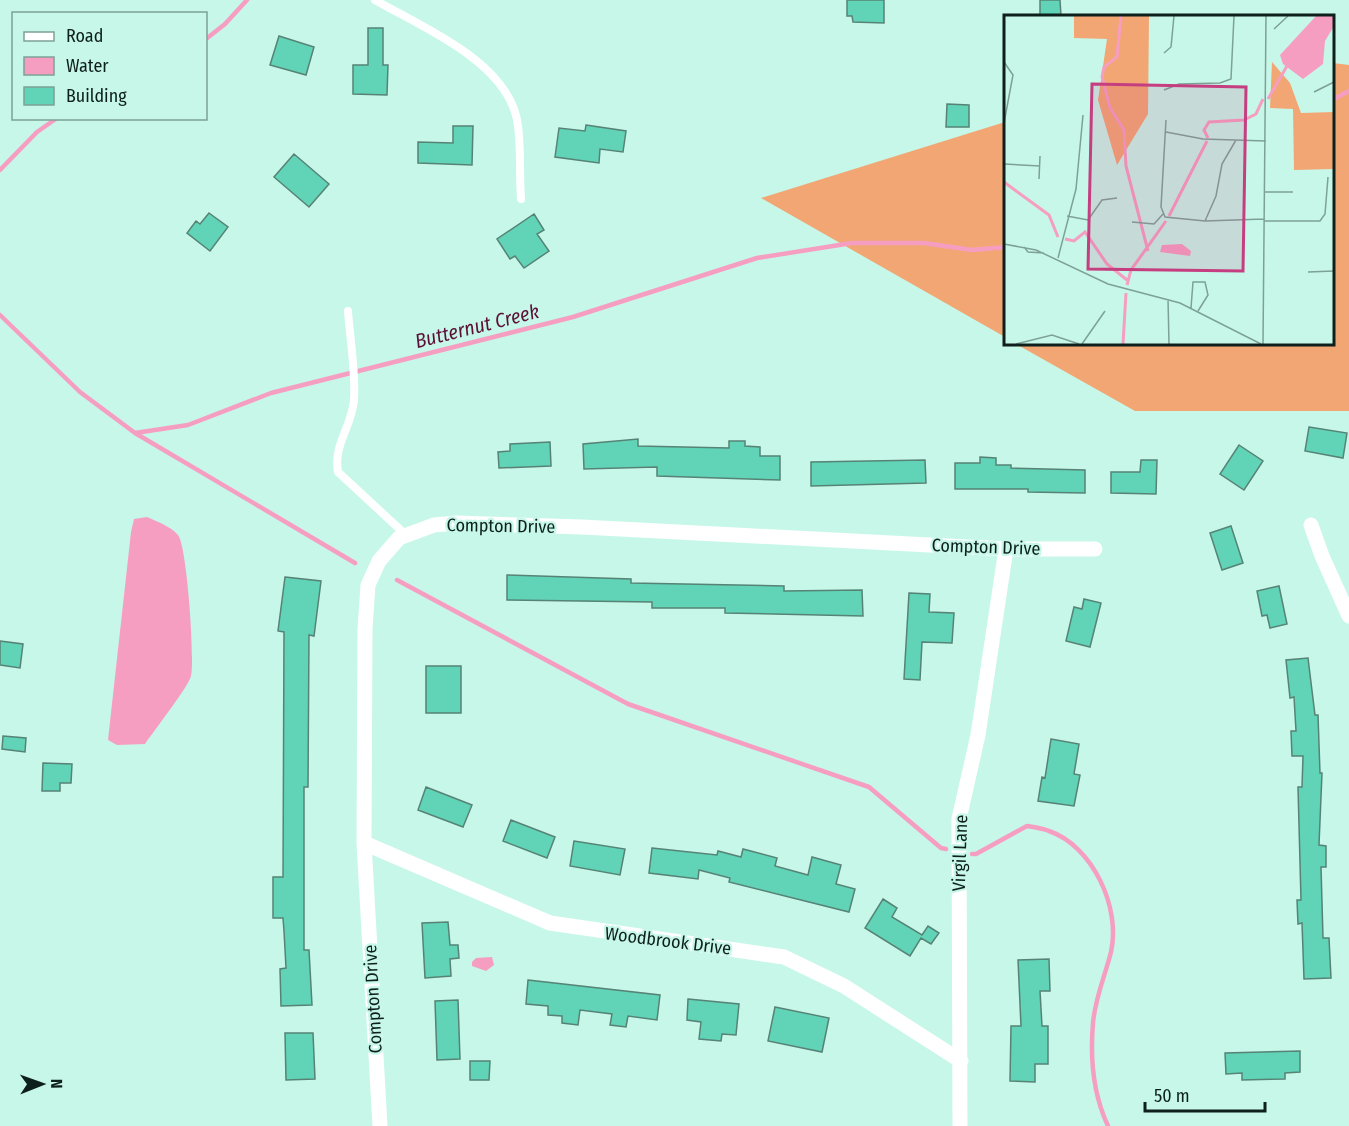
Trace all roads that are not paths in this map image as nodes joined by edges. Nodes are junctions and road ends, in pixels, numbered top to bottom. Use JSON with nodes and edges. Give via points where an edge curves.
{"nodes":[{"id":1,"x":375,"y":0,"type":"edge"},
{"id":2,"x":521,"y":199,"type":"dead end"},
{"id":3,"x":348,"y":311,"type":"dead end"},
{"id":4,"x":1311,"y":525,"type":"dead end"},
{"id":5,"x":406,"y":535,"type":"junction"},
{"id":6,"x":1006,"y":549,"type":"junction"},
{"id":7,"x":1095,"y":549,"type":"dead end"},
{"id":8,"x":1349,"y":616,"type":"edge"},
{"id":9,"x":364,"y":843,"type":"junction"},
{"id":10,"x":961,"y":1061,"type":"junction"},
{"id":11,"x":380,"y":1126,"type":"edge"},
{"id":12,"x":960,"y":1126,"type":"edge"}],
"edges":[{"from":1,"to":2,"type":"lane","via":[[453,42],[504,90],[518,127]]},
{"from":3,"to":5,"type":"lane","via":[[354,398],[336,455],[338,472]]},
{"from":4,"to":8,"type":"street"},
{"from":5,"to":6,"type":"street","name":"Compton Drive","via":[[434,525],[456,523]]},
{"from":5,"to":9,"type":"street","name":"Compton Drive","via":[[379,561],[368,585]]},
{"from":6,"to":7,"type":"street","name":"Compton Drive"},
{"from":6,"to":10,"type":"street","name":"Virgil Lane","via":[[978,735],[959,819]]},
{"from":9,"to":10,"type":"street","name":"Woodbrook Drive","via":[[550,923],[784,957],[844,986]]},
{"from":9,"to":11,"type":"street","name":"Compton Drive"},
{"from":10,"to":12,"type":"street","name":"Virgil Lane"}]}
